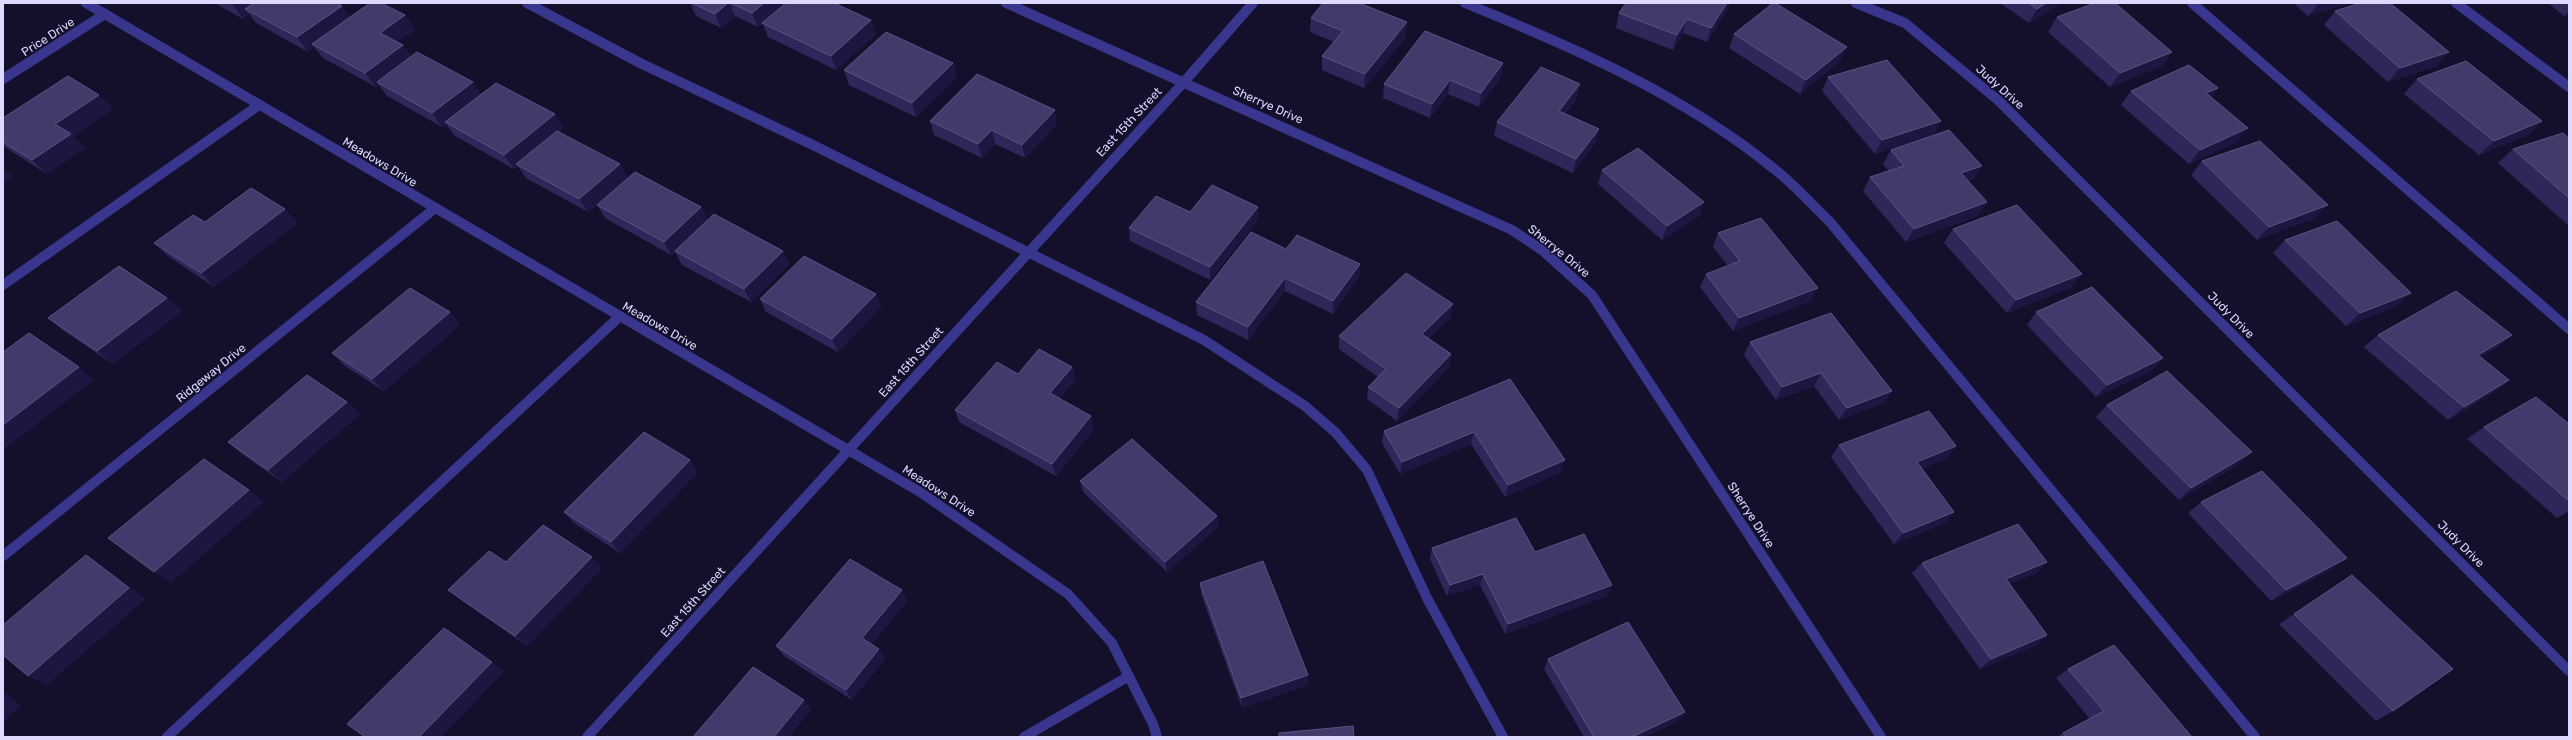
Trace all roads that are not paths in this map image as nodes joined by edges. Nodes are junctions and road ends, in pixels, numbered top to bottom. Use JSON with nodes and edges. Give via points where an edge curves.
{"nodes":[{"id":1,"x":86,"y":3,"type":"edge"},
{"id":2,"x":527,"y":3,"type":"edge"},
{"id":3,"x":1006,"y":3,"type":"edge"},
{"id":4,"x":1253,"y":3,"type":"edge"},
{"id":5,"x":1465,"y":3,"type":"edge"},
{"id":6,"x":1856,"y":3,"type":"edge"},
{"id":7,"x":2192,"y":3,"type":"edge"},
{"id":8,"x":2456,"y":3,"type":"edge"},
{"id":9,"x":105,"y":14,"type":"junction"},
{"id":10,"x":3,"y":79,"type":"edge"},
{"id":11,"x":1184,"y":82,"type":"junction"},
{"id":12,"x":2569,"y":87,"type":"edge"},
{"id":13,"x":259,"y":105,"type":"junction"},
{"id":14,"x":434,"y":209,"type":"junction"},
{"id":15,"x":1027,"y":253,"type":"junction"},
{"id":16,"x":3,"y":285,"type":"edge"},
{"id":17,"x":619,"y":317,"type":"junction"},
{"id":18,"x":2569,"y":329,"type":"edge"},
{"id":19,"x":849,"y":451,"type":"junction"},
{"id":20,"x":3,"y":556,"type":"edge"},
{"id":21,"x":2569,"y":671,"type":"edge"},
{"id":22,"x":1129,"y":676,"type":"junction"},
{"id":23,"x":167,"y":737,"type":"edge"},
{"id":24,"x":587,"y":737,"type":"edge"},
{"id":25,"x":1024,"y":737,"type":"edge"},
{"id":26,"x":1157,"y":737,"type":"edge"},
{"id":27,"x":1503,"y":737,"type":"edge"},
{"id":28,"x":1881,"y":737,"type":"edge"},
{"id":29,"x":2255,"y":737,"type":"edge"}],
"edges":[{"from":1,"to":9,"type":"street","name":"Meadows Drive"},
{"from":2,"to":15,"type":"street","via":[[642,64],[815,146]]},
{"from":3,"to":11,"type":"street","name":"Sherrye Drive"},
{"from":4,"to":11,"type":"street","name":"East 15th Street"},
{"from":5,"to":29,"type":"street","via":[[1529,29],[1658,90],[1767,163],[1830,222]]},
{"from":6,"to":21,"type":"street","name":"Judy Drive","via":[[1905,23],[1999,101]]},
{"from":7,"to":18,"type":"street"},
{"from":8,"to":12,"type":"street"},
{"from":9,"to":10,"type":"street","name":"Price Drive"},
{"from":9,"to":13,"type":"street","name":"Meadows Drive"},
{"from":11,"to":15,"type":"street","name":"East 15th Street"},
{"from":11,"to":28,"type":"street","name":"Sherrye Drive","via":[[1512,230],[1542,250],[1592,295]]},
{"from":13,"to":14,"type":"street","name":"Meadows Drive"},
{"from":13,"to":16,"type":"street"},
{"from":14,"to":17,"type":"street","name":"Meadows Drive"},
{"from":14,"to":20,"type":"street","name":"Ridgeway Drive"},
{"from":15,"to":19,"type":"street","name":"East 15th Street"},
{"from":15,"to":27,"type":"street","via":[[1204,340],[1298,402],[1336,433],[1367,470],[1428,600]]},
{"from":17,"to":19,"type":"street","name":"Meadows Drive"},
{"from":17,"to":23,"type":"street"},
{"from":19,"to":22,"type":"street","name":"Meadows Drive","via":[[920,492],[1068,594],[1112,643]]},
{"from":19,"to":24,"type":"street","name":"East 15th Street"},
{"from":22,"to":25,"type":"street"},
{"from":22,"to":26,"type":"street","name":"Meadows Drive"}]}
